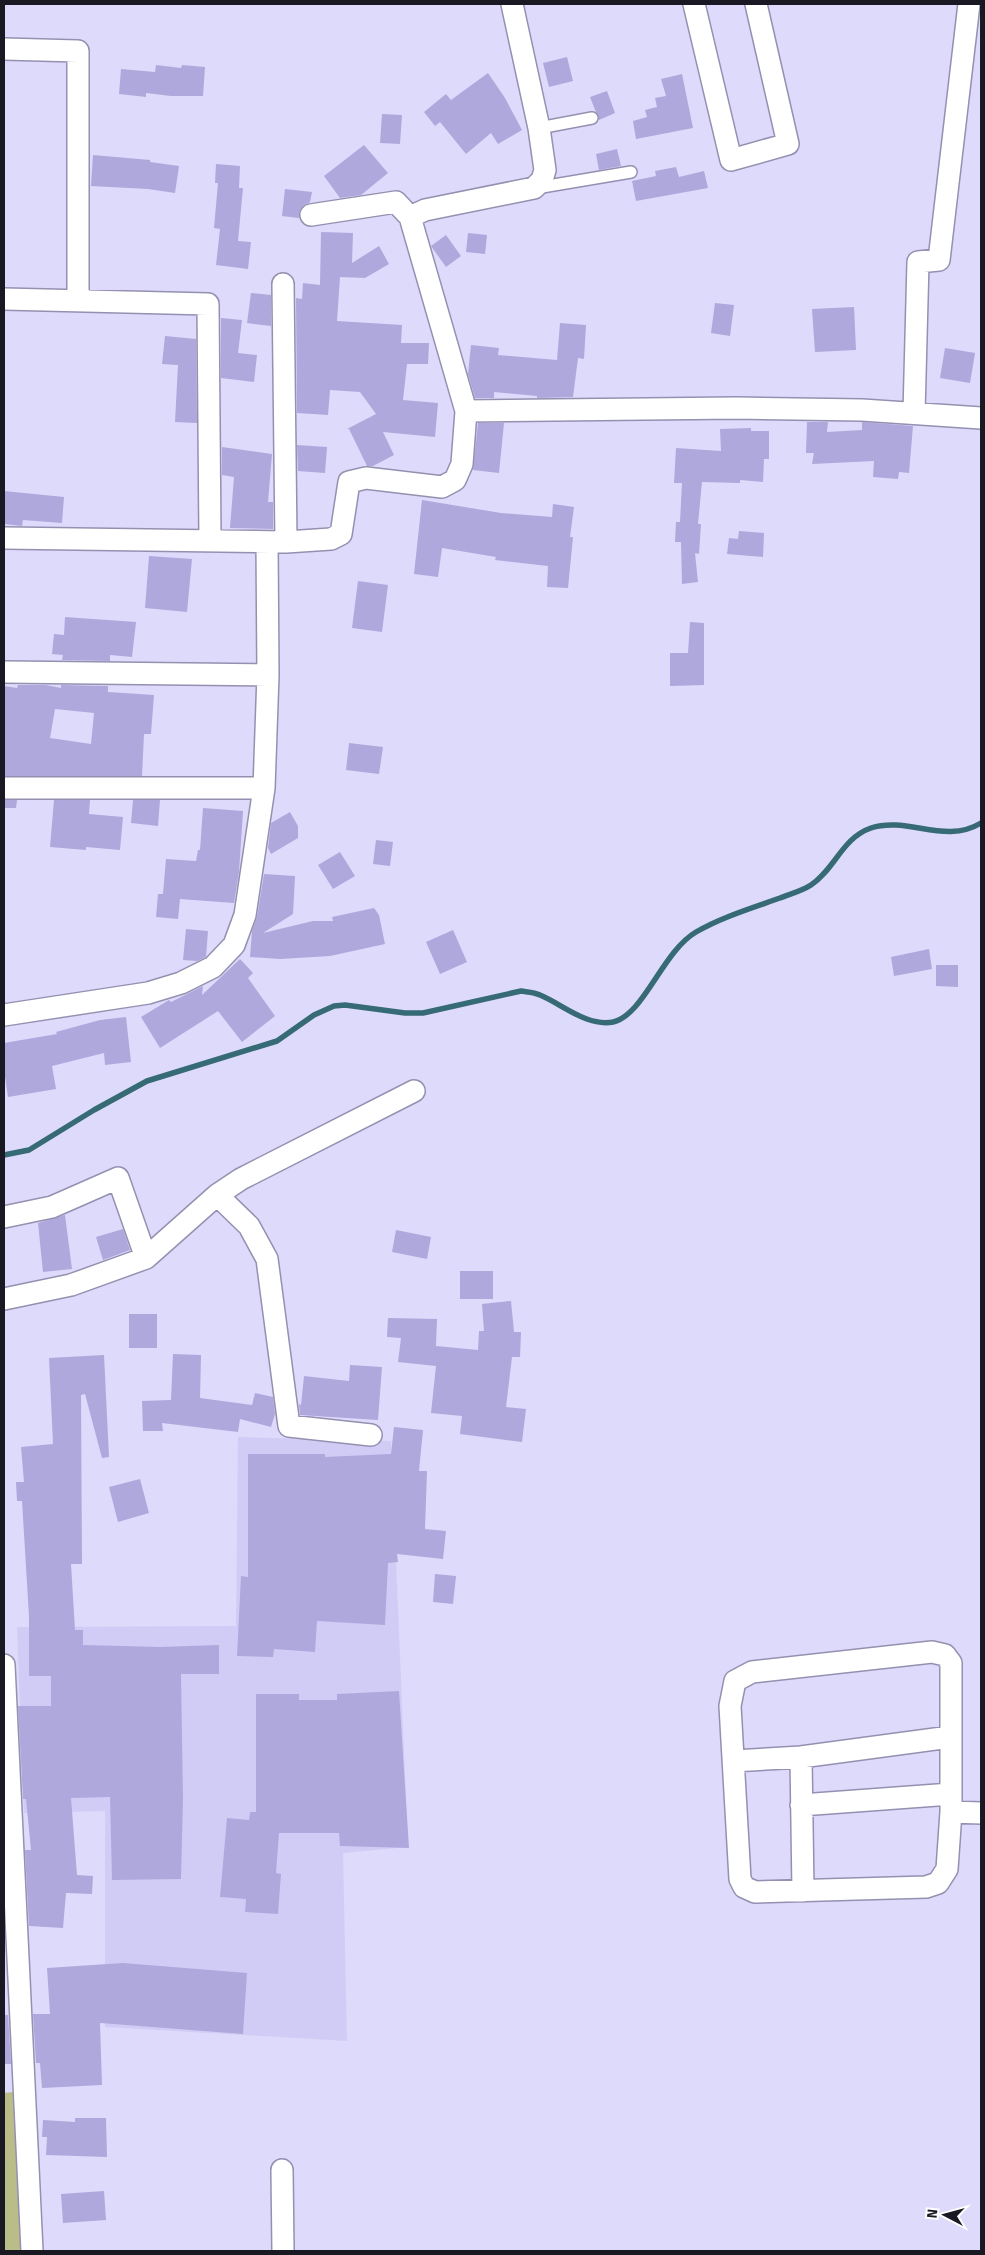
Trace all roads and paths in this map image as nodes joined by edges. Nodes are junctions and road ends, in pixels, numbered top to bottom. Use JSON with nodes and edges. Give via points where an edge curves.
{"nodes":[{"id":1,"x":512,"y":4,"type":"edge"},
{"id":2,"x":694,"y":4,"type":"edge"},
{"id":3,"x":756,"y":4,"type":"edge"},
{"id":4,"x":969,"y":4,"type":"edge"},
{"id":5,"x":4,"y":50,"type":"edge"},
{"id":6,"x":592,"y":118,"type":"dead end"},
{"id":7,"x":539,"y":128,"type":"junction"},
{"id":8,"x":631,"y":172,"type":"dead end"},
{"id":9,"x":534,"y":188,"type":"junction"},
{"id":10,"x":311,"y":215,"type":"dead end"},
{"id":11,"x":410,"y":217,"type":"junction"},
{"id":12,"x":283,"y":284,"type":"dead end"},
{"id":13,"x":4,"y":299,"type":"edge"},
{"id":14,"x":78,"y":301,"type":"junction"},
{"id":15,"x":466,"y":411,"type":"junction"},
{"id":16,"x":914,"y":413,"type":"junction"},
{"id":17,"x":981,"y":418,"type":"edge"},
{"id":18,"x":4,"y":538,"type":"edge"},
{"id":19,"x":210,"y":540,"type":"junction"},
{"id":20,"x":276,"y":542,"type":"junction"},
{"id":21,"x":4,"y":672,"type":"edge"},
{"id":22,"x":268,"y":675,"type":"junction"},
{"id":23,"x":4,"y":788,"type":"edge"},
{"id":24,"x":264,"y":788,"type":"junction"},
{"id":25,"x":4,"y":1015,"type":"edge"},
{"id":26,"x":414,"y":1091,"type":"dead end"},
{"id":27,"x":217,"y":1195,"type":"junction"},
{"id":28,"x":4,"y":1217,"type":"edge"},
{"id":29,"x":146,"y":1258,"type":"junction"},
{"id":30,"x":4,"y":1299,"type":"edge"},
{"id":31,"x":371,"y":1435,"type":"dead end"},
{"id":32,"x":4,"y":1665,"type":"edge"},
{"id":33,"x":950,"y":1737,"type":"junction"},
{"id":34,"x":801,"y":1757,"type":"junction"},
{"id":35,"x":733,"y":1761,"type":"junction"},
{"id":36,"x":951,"y":1803,"type":"junction"},
{"id":37,"x":801,"y":1805,"type":"junction"},
{"id":38,"x":981,"y":1813,"type":"edge"},
{"id":39,"x":8,"y":1852,"type":"edge"},
{"id":40,"x":803,"y":1890,"type":"junction"},
{"id":41,"x":282,"y":2170,"type":"dead end"},
{"id":42,"x":32,"y":2251,"type":"edge"},
{"id":43,"x":283,"y":2251,"type":"edge"}],
"edges":[{"from":1,"to":7,"type":"street"},
{"from":2,"to":3,"type":"street","via":[[731,160],[788,144]]},
{"from":4,"to":16,"type":"street","via":[[939,260],[918,262]]},
{"from":5,"to":14,"type":"street","via":[[78,51]]},
{"from":6,"to":7,"type":"lane"},
{"from":7,"to":9,"type":"street","via":[[545,170],[542,180]]},
{"from":8,"to":9,"type":"lane"},
{"from":9,"to":11,"type":"street","via":[[425,210]]},
{"from":10,"to":11,"type":"street","via":[[396,202]]},
{"from":11,"to":15,"type":"street"},
{"from":12,"to":20,"type":"street"},
{"from":13,"to":14,"type":"street"},
{"from":14,"to":19,"type":"street","via":[[208,304]]},
{"from":15,"to":16,"type":"street","via":[[737,408]]},
{"from":15,"to":20,"type":"street","via":[[462,464],[455,480],[442,487],[366,478],[349,482],[340,534],[331,539]]},
{"from":16,"to":17,"type":"street"},
{"from":18,"to":19,"type":"street"},
{"from":19,"to":20,"type":"street"},
{"from":20,"to":22,"type":"street"},
{"from":21,"to":22,"type":"street"},
{"from":22,"to":24,"type":"street"},
{"from":23,"to":24,"type":"street"},
{"from":24,"to":25,"type":"street","via":[[245,915],[234,945],[213,967],[182,983],[148,993]]},
{"from":26,"to":27,"type":"street","via":[[257,1170]]},
{"from":27,"to":29,"type":"street"},
{"from":27,"to":31,"type":"street","via":[[249,1226],[267,1259],[289,1426]]},
{"from":28,"to":29,"type":"street","via":[[52,1206],[118,1178]]},
{"from":29,"to":30,"type":"street","via":[[71,1285]]},
{"from":32,"to":39,"type":"street"},
{"from":33,"to":34,"type":"street"},
{"from":33,"to":35,"type":"street","via":[[950,1663],[945,1655],[932,1652],[752,1672],[735,1681],[730,1706]]},
{"from":33,"to":36,"type":"street"},
{"from":34,"to":35,"type":"street"},
{"from":34,"to":37,"type":"street"},
{"from":35,"to":40,"type":"street","via":[[740,1879],[744,1887],[755,1892]]},
{"from":36,"to":37,"type":"street"},
{"from":36,"to":38,"type":"street"},
{"from":36,"to":40,"type":"street","via":[[947,1869],[938,1883],[926,1887]]},
{"from":37,"to":40,"type":"street"},
{"from":39,"to":42,"type":"street"},
{"from":41,"to":43,"type":"street"}]}
